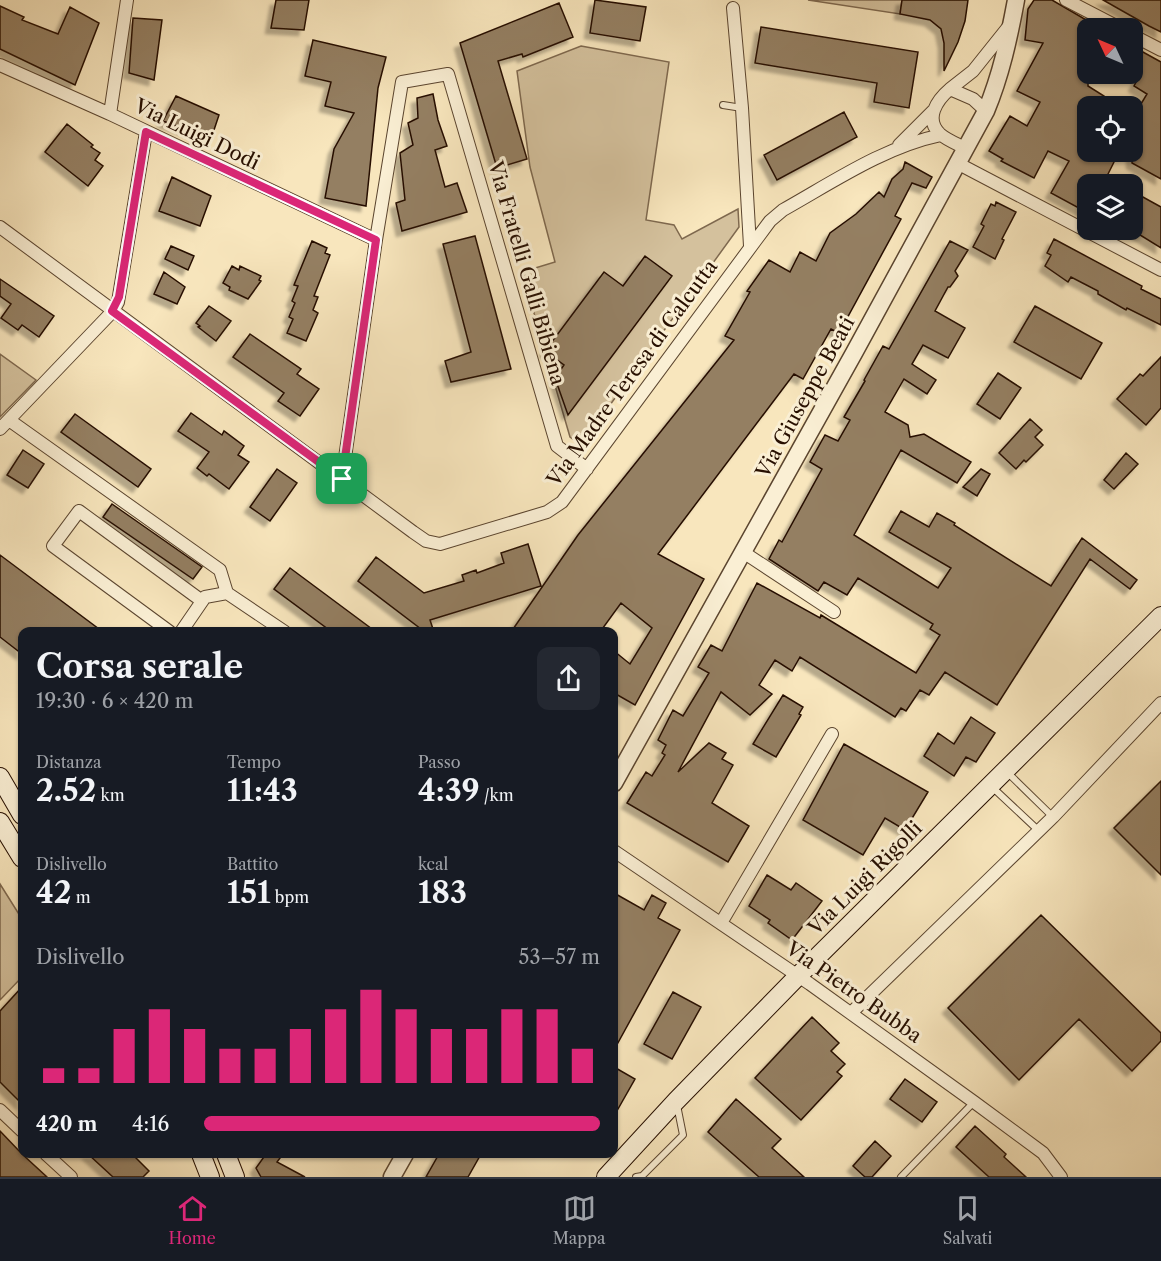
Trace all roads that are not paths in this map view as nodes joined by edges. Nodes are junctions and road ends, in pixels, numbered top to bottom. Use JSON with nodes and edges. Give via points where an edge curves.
{"nodes":[{"id":1,"x":127,"y":0,"type":"edge"},
{"id":2,"x":1016,"y":0,"type":"edge"},
{"id":3,"x":1066,"y":0,"type":"edge"},
{"id":4,"x":734,"y":8,"type":"dead end"},
{"id":5,"x":1101,"y":18,"type":"edge"},
{"id":6,"x":1012,"y":23,"type":"junction"},
{"id":7,"x":1143,"y":41,"type":"edge"},
{"id":8,"x":1161,"y":50,"type":"edge"},
{"id":9,"x":0,"y":65,"type":"edge"},
{"id":10,"x":950,"y":89,"type":"junction"},
{"id":11,"x":723,"y":105,"type":"dead end"},
{"id":12,"x":742,"y":108,"type":"junction"},
{"id":13,"x":933,"y":111,"type":"junction"},
{"id":14,"x":986,"y":111,"type":"junction"},
{"id":15,"x":110,"y":114,"type":"junction"},
{"id":16,"x":146,"y":132,"type":"junction"},
{"id":17,"x":941,"y":135,"type":"junction"},
{"id":18,"x":896,"y":148,"type":"junction"},
{"id":19,"x":961,"y":156,"type":"junction"},
{"id":20,"x":0,"y":227,"type":"edge"},
{"id":21,"x":376,"y":240,"type":"junction"},
{"id":22,"x":750,"y":246,"type":"junction"},
{"id":23,"x":1161,"y":270,"type":"edge"},
{"id":24,"x":112,"y":311,"type":"junction"},
{"id":25,"x":4,"y":425,"type":"edge"},
{"id":26,"x":587,"y":469,"type":"junction"},
{"id":27,"x":342,"y":479,"type":"junction"},
{"id":28,"x":743,"y":552,"type":"junction"},
{"id":29,"x":227,"y":593,"type":"junction"},
{"id":30,"x":202,"y":602,"type":"junction"},
{"id":31,"x":834,"y":612,"type":"dead end"},
{"id":32,"x":1161,"y":616,"type":"edge"},
{"id":33,"x":163,"y":627,"type":"edge"},
{"id":34,"x":184,"y":627,"type":"edge"},
{"id":35,"x":278,"y":627,"type":"edge"},
{"id":36,"x":1161,"y":703,"type":"edge"},
{"id":37,"x":832,"y":734,"type":"dead end"},
{"id":38,"x":1005,"y":770,"type":"junction"},
{"id":39,"x":618,"y":776,"type":"edge"},
{"id":40,"x":0,"y":777,"type":"edge"},
{"id":41,"x":990,"y":785,"type":"junction"},
{"id":42,"x":18,"y":808,"type":"edge"},
{"id":43,"x":1053,"y":817,"type":"junction"},
{"id":44,"x":0,"y":822,"type":"edge"},
{"id":45,"x":1039,"y":831,"type":"junction"},
{"id":46,"x":18,"y":851,"type":"edge"},
{"id":47,"x":618,"y":854,"type":"edge"},
{"id":48,"x":721,"y":923,"type":"junction"},
{"id":49,"x":798,"y":976,"type":"junction"},
{"id":50,"x":851,"y":1013,"type":"junction"},
{"id":51,"x":676,"y":1101,"type":"junction"},
{"id":52,"x":974,"y":1102,"type":"junction"},
{"id":53,"x":0,"y":1110,"type":"edge"},
{"id":54,"x":18,"y":1127,"type":"edge"},
{"id":55,"x":50,"y":1158,"type":"edge"},
{"id":56,"x":203,"y":1158,"type":"edge"},
{"id":57,"x":228,"y":1158,"type":"edge"},
{"id":58,"x":403,"y":1158,"type":"edge"},
{"id":59,"x":70,"y":1177,"type":"edge"},
{"id":60,"x":210,"y":1177,"type":"edge"},
{"id":61,"x":235,"y":1177,"type":"edge"},
{"id":62,"x":392,"y":1177,"type":"edge"},
{"id":63,"x":606,"y":1177,"type":"edge"},
{"id":64,"x":636,"y":1177,"type":"edge"},
{"id":65,"x":901,"y":1177,"type":"edge"},
{"id":66,"x":1061,"y":1177,"type":"edge"}],
"edges":[{"from":1,"to":15,"type":"street"},
{"from":2,"to":6,"type":"street","name":"Via Giuseppe Beati"},
{"from":3,"to":5,"type":"street"},
{"from":4,"to":12,"type":"street"},
{"from":6,"to":10,"type":"street","name":"Via Giuseppe Beati","via":[[973,71]]},
{"from":6,"to":14,"type":"street","name":"Via Giuseppe Beati","via":[[1000,76]]},
{"from":7,"to":8,"type":"street"},
{"from":9,"to":15,"type":"street","name":"Via Luigi Dodi"},
{"from":10,"to":13,"type":"street","name":"Via Madre Teresa di Calcutta"},
{"from":10,"to":14,"type":"street","via":[[973,99]]},
{"from":11,"to":12,"type":"lane"},
{"from":12,"to":22,"type":"street"},
{"from":13,"to":17,"type":"street"},
{"from":13,"to":18,"type":"street","name":"Via Madre Teresa di Calcutta"},
{"from":14,"to":19,"type":"street","name":"Via Giuseppe Beati"},
{"from":15,"to":16,"type":"street","name":"Via Luigi Dodi"},
{"from":16,"to":21,"type":"street","name":"Via Luigi Dodi"},
{"from":16,"to":24,"type":"street","via":[[119,297]]},
{"from":17,"to":18,"type":"street","name":"Via Madre Teresa di Calcutta"},
{"from":17,"to":19,"type":"street"},
{"from":18,"to":22,"type":"street","name":"Via Madre Teresa di Calcutta","via":[[783,210]]},
{"from":19,"to":23,"type":"street"},
{"from":19,"to":28,"type":"street","name":"Via Giuseppe Beati"},
{"from":20,"to":24,"type":"street","name":"Via Madre Teresa di Calcutta"},
{"from":21,"to":26,"type":"street","name":"Via Fratelli Galli Bibiena","via":[[402,82],[448,74],[557,446]]},
{"from":21,"to":27,"type":"street"},
{"from":22,"to":26,"type":"street","name":"Via Madre Teresa di Calcutta"},
{"from":24,"to":25,"type":"street"},
{"from":24,"to":27,"type":"street","name":"Via Madre Teresa di Calcutta"},
{"from":25,"to":29,"type":"street","via":[[220,570]]},
{"from":26,"to":27,"type":"street","name":"Via Madre Teresa di Calcutta","via":[[562,502],[547,512],[440,544],[426,541]]},
{"from":28,"to":31,"type":"street"},
{"from":28,"to":39,"type":"street","name":"Via Giuseppe Beati"},
{"from":29,"to":30,"type":"street","via":[[205,597]]},
{"from":29,"to":35,"type":"street"},
{"from":30,"to":33,"type":"street","via":[[79,511],[53,546]]},
{"from":30,"to":34,"type":"street"},
{"from":32,"to":38,"type":"main road","name":"Via Luigi Rigolli"},
{"from":36,"to":43,"type":"street"},
{"from":37,"to":48,"type":"street"},
{"from":38,"to":41,"type":"main road","name":"Via Luigi Rigolli"},
{"from":38,"to":43,"type":"lane"},
{"from":40,"to":42,"type":"main road"},
{"from":41,"to":45,"type":"lane"},
{"from":41,"to":49,"type":"main road","name":"Via Luigi Rigolli"},
{"from":43,"to":45,"type":"street"},
{"from":44,"to":46,"type":"main road"},
{"from":45,"to":50,"type":"street"},
{"from":47,"to":48,"type":"street","name":"Via Pietro Bubba"},
{"from":48,"to":49,"type":"street","name":"Via Pietro Bubba"},
{"from":49,"to":50,"type":"street","name":"Via Pietro Bubba"},
{"from":49,"to":51,"type":"main road","name":"Via Luigi Rigolli"},
{"from":50,"to":52,"type":"street","name":"Via Pietro Bubba"},
{"from":51,"to":63,"type":"main road","name":"Via Luigi Rigolli"},
{"from":51,"to":64,"type":"lane","via":[[683,1135],[642,1176]]},
{"from":52,"to":65,"type":"lane"},
{"from":52,"to":66,"type":"street","name":"Via Pietro Bubba","via":[[1043,1153]]},
{"from":53,"to":54,"type":"street"},
{"from":55,"to":59,"type":"street"},
{"from":56,"to":60,"type":"main road"},
{"from":57,"to":61,"type":"main road"},
{"from":58,"to":62,"type":"street"}]}
